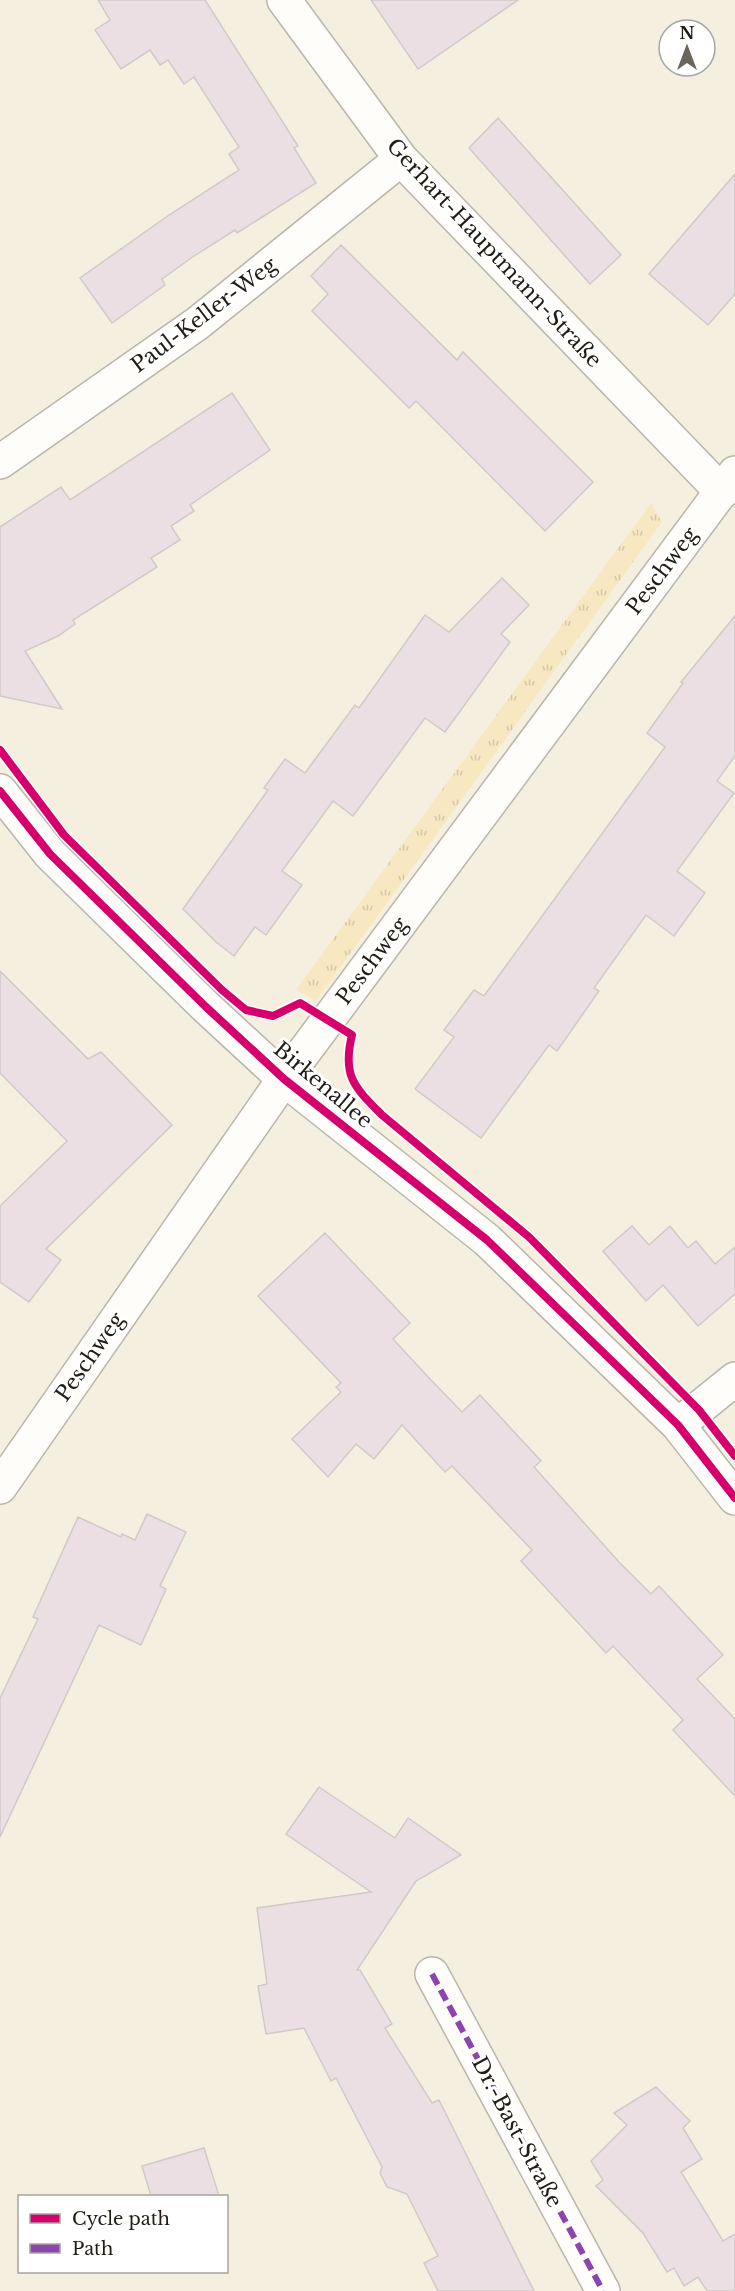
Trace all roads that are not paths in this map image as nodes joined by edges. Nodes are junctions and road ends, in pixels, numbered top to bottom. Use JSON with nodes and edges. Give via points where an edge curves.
{"nodes":[{"id":1,"x":285,"y":0,"type":"edge"},
{"id":2,"x":401,"y":159,"type":"junction"},
{"id":3,"x":0,"y":462,"type":"edge"},
{"id":4,"x":728,"y":482,"type":"edge"},
{"id":5,"x":0,"y":791,"type":"edge"},
{"id":6,"x":284,"y":1079,"type":"junction"},
{"id":7,"x":735,"y":1380,"type":"edge"},
{"id":8,"x":678,"y":1425,"type":"junction"},
{"id":9,"x":0,"y":1486,"type":"edge"},
{"id":10,"x":735,"y":1498,"type":"edge"},
{"id":11,"x":432,"y":1974,"type":"dead end"},
{"id":12,"x":603,"y":2291,"type":"edge"}],
"edges":[{"from":1,"to":2,"type":"street","name":"Gerhart-Hauptmann-Straße"},
{"from":2,"to":3,"type":"street","name":"Paul-Keller-Weg","via":[[198,323]]},
{"from":2,"to":4,"type":"street","name":"Gerhart-Hauptmann-Straße"},
{"from":4,"to":6,"type":"street","name":"Peschweg"},
{"from":5,"to":6,"type":"street","name":"Birkenallee","via":[[50,854]]},
{"from":6,"to":8,"type":"street","name":"Birkenallee","via":[[488,1240]]},
{"from":6,"to":9,"type":"street","name":"Peschweg"},
{"from":7,"to":8,"type":"street"},
{"from":8,"to":10,"type":"street","name":"Birkenallee"},
{"from":11,"to":12,"type":"street","name":"Dr.-Bast-Straße"}]}
